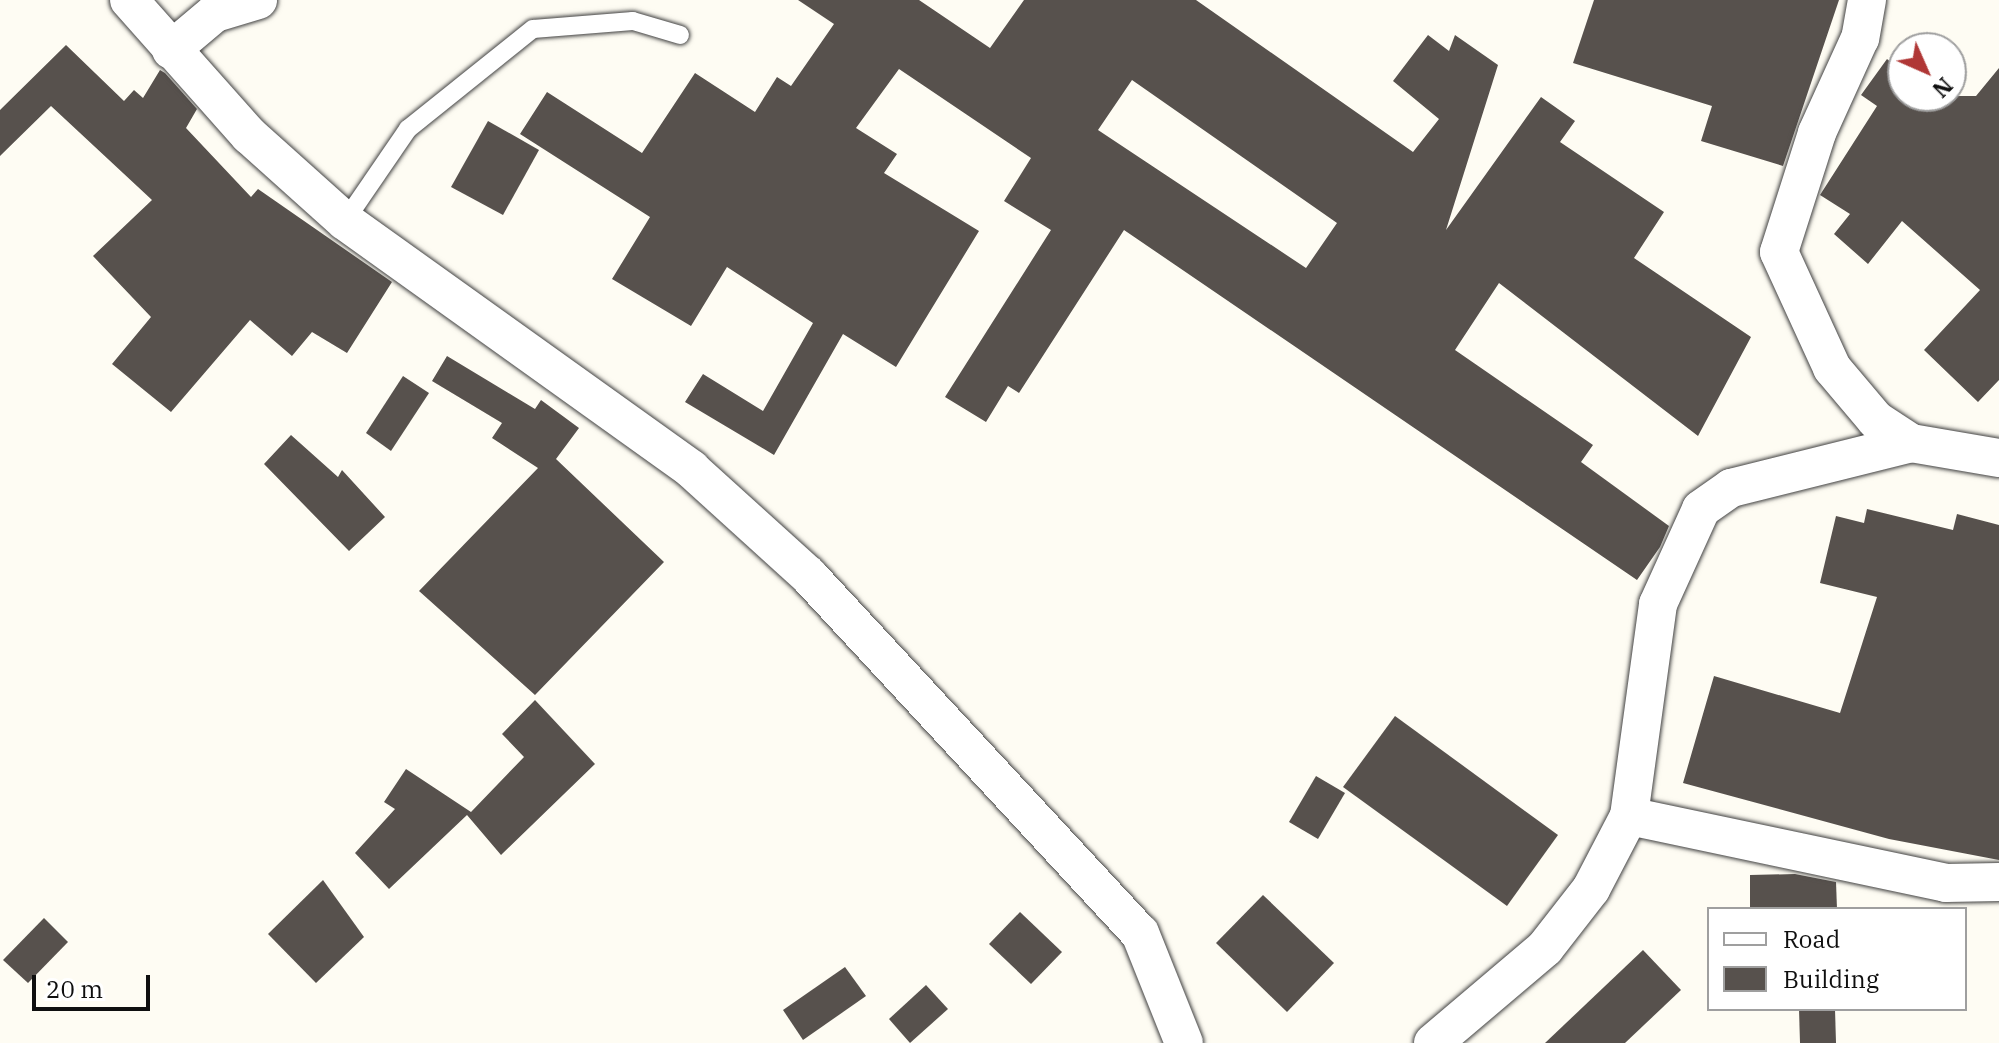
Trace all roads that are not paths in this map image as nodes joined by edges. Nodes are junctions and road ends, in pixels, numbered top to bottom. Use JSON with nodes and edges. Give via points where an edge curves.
{"nodes":[{"id":1,"x":129,"y":0,"type":"edge"},
{"id":2,"x":258,"y":0,"type":"edge"},
{"id":3,"x":1867,"y":0,"type":"edge"},
{"id":4,"x":680,"y":35,"type":"dead end"},
{"id":5,"x":171,"y":50,"type":"junction"},
{"id":6,"x":345,"y":221,"type":"junction"},
{"id":7,"x":1911,"y":443,"type":"junction"},
{"id":8,"x":1999,"y":458,"type":"edge"},
{"id":9,"x":1629,"y":816,"type":"junction"},
{"id":10,"x":1999,"y":882,"type":"edge"},
{"id":11,"x":1184,"y":1043,"type":"edge"},
{"id":12,"x":1433,"y":1043,"type":"edge"}],
"edges":[{"from":1,"to":5,"type":"street"},
{"from":2,"to":5,"type":"street","via":[[215,13]]},
{"from":3,"to":7,"type":"street","via":[[1860,38],[1817,133],[1779,252],[1832,368],[1876,420]]},
{"from":4,"to":6,"type":"lane","via":[[633,21],[533,29],[408,129]]},
{"from":5,"to":6,"type":"street","via":[[249,135]]},
{"from":6,"to":11,"type":"street","via":[[691,469],[808,575],[1140,933]]},
{"from":7,"to":8,"type":"street"},
{"from":7,"to":9,"type":"street","via":[[1731,488],[1701,509],[1658,604]]},
{"from":9,"to":10,"type":"street","via":[[1946,883]]},
{"from":9,"to":12,"type":"street","via":[[1591,889],[1545,948]]}]}
